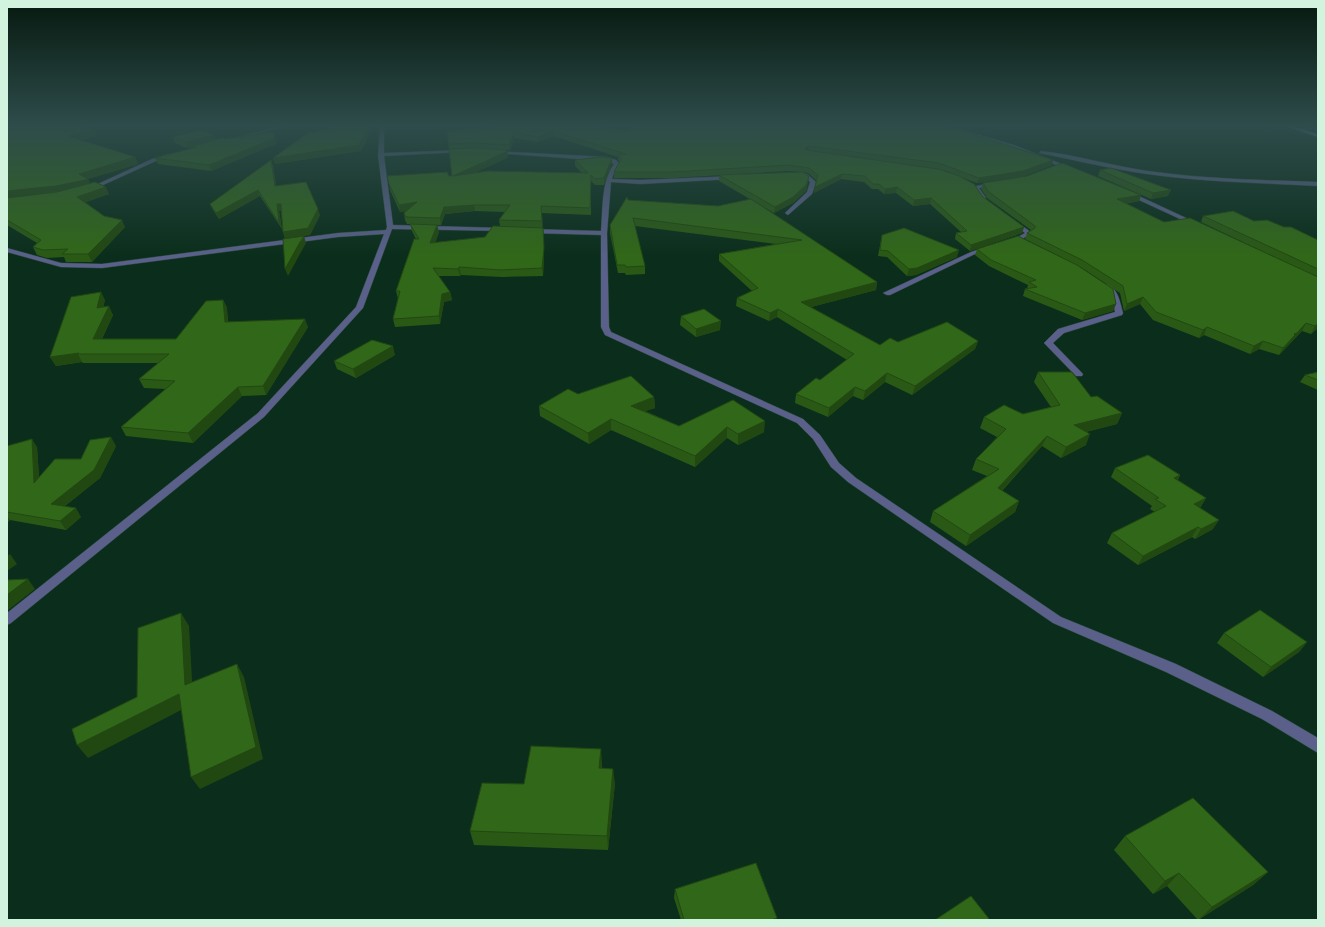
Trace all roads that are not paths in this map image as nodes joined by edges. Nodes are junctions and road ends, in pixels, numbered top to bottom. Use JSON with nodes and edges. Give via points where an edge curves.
{"nodes":[{"id":1,"x":136,"y":168,"type":"edge"},
{"id":2,"x":382,"y":168,"type":"edge"},
{"id":3,"x":614,"y":168,"type":"edge"},
{"id":4,"x":1053,"y":168,"type":"edge"},
{"id":5,"x":1069,"y":168,"type":"edge"},
{"id":6,"x":1120,"y":168,"type":"edge"},
{"id":7,"x":1048,"y":170,"type":"edge"},
{"id":8,"x":1076,"y":171,"type":"edge"},
{"id":9,"x":792,"y":174,"type":"edge"},
{"id":10,"x":742,"y":176,"type":"edge"},
{"id":11,"x":609,"y":180,"type":"junction"},
{"id":12,"x":1000,"y":183,"type":"edge"},
{"id":13,"x":1318,"y":184,"type":"edge"},
{"id":14,"x":1119,"y":190,"type":"edge"},
{"id":15,"x":85,"y":191,"type":"edge"},
{"id":16,"x":991,"y":205,"type":"edge"},
{"id":17,"x":788,"y":212,"type":"dead end"},
{"id":18,"x":1010,"y":219,"type":"edge"},
{"id":19,"x":1204,"y":229,"type":"edge"},
{"id":20,"x":389,"y":230,"type":"junction"},
{"id":21,"x":509,"y":230,"type":"edge"},
{"id":22,"x":525,"y":231,"type":"edge"},
{"id":23,"x":604,"y":233,"type":"junction"},
{"id":24,"x":995,"y":246,"type":"edge"},
{"id":25,"x":1030,"y":246,"type":"edge"},
{"id":26,"x":7,"y":250,"type":"edge"},
{"id":27,"x":1096,"y":281,"type":"edge"},
{"id":28,"x":887,"y":293,"type":"dead end"},
{"id":29,"x":1079,"y":374,"type":"dead end"},
{"id":30,"x":7,"y":620,"type":"edge"},
{"id":31,"x":1318,"y":746,"type":"edge"}],
"edges":[{"from":1,"to":15,"type":"street"},
{"from":2,"to":20,"type":"street"},
{"from":3,"to":11,"type":"street"},
{"from":4,"to":7,"type":"street"},
{"from":5,"to":8,"type":"street"},
{"from":6,"to":13,"type":"street","via":[[1208,179]]},
{"from":9,"to":17,"type":"street","via":[[804,175],[813,182],[810,193]]},
{"from":10,"to":11,"type":"street","via":[[640,182]]},
{"from":11,"to":23,"type":"street"},
{"from":12,"to":16,"type":"street","via":[[974,186]]},
{"from":14,"to":19,"type":"street"},
{"from":18,"to":25,"type":"street","via":[[1030,233],[1013,240]]},
{"from":20,"to":21,"type":"street"},
{"from":20,"to":26,"type":"street","via":[[102,266],[61,265]]},
{"from":20,"to":30,"type":"street","via":[[359,308],[261,414]]},
{"from":22,"to":23,"type":"street"},
{"from":23,"to":31,"type":"street","via":[[605,327],[608,333],[800,421],[817,437],[836,465],[852,480],[1057,620],[1171,668],[1267,715]]},
{"from":24,"to":28,"type":"street","via":[[973,253]]},
{"from":27,"to":29,"type":"street","via":[[1115,294],[1119,313],[1061,331],[1048,343]]}]}
